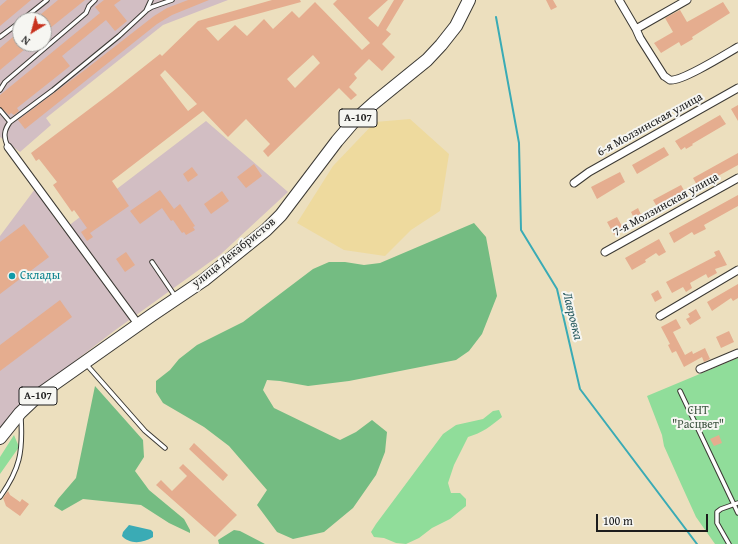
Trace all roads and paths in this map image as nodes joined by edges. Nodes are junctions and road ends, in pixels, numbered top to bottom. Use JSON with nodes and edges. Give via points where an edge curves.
{"nodes":[{"id":1,"x":47,"y":0,"type":"edge"},
{"id":2,"x":95,"y":0,"type":"edge"},
{"id":3,"x":151,"y":0,"type":"edge"},
{"id":4,"x":172,"y":0,"type":"edge"},
{"id":5,"x":469,"y":0,"type":"edge"},
{"id":6,"x":619,"y":0,"type":"edge"},
{"id":7,"x":687,"y":0,"type":"edge"},
{"id":8,"x":146,"y":10,"type":"junction"},
{"id":9,"x":32,"y":12,"type":"edge"},
{"id":10,"x":12,"y":28,"type":"edge"},
{"id":11,"x":636,"y":29,"type":"junction"},
{"id":12,"x":0,"y":37,"type":"edge"},
{"id":13,"x":738,"y":47,"type":"edge"},
{"id":14,"x":0,"y":80,"type":"edge"},
{"id":15,"x":5,"y":82,"type":"junction"},
{"id":16,"x":738,"y":88,"type":"edge"},
{"id":17,"x":0,"y":90,"type":"edge"},
{"id":18,"x":0,"y":110,"type":"edge"},
{"id":19,"x":10,"y":122,"type":"junction"},
{"id":20,"x":8,"y":146,"type":"joint"},
{"id":21,"x":738,"y":178,"type":"edge"},
{"id":22,"x":574,"y":183,"type":"dead end"},
{"id":23,"x":605,"y":252,"type":"dead end"},
{"id":24,"x":152,"y":262,"type":"dead end"},
{"id":25,"x":738,"y":270,"type":"edge"},
{"id":26,"x":176,"y":298,"type":"junction"},
{"id":27,"x":660,"y":316,"type":"dead end"},
{"id":28,"x":138,"y":324,"type":"junction"},
{"id":29,"x":738,"y":353,"type":"edge"},
{"id":30,"x":84,"y":362,"type":"junction"},
{"id":31,"x":700,"y":369,"type":"dead end"},
{"id":32,"x":680,"y":391,"type":"dead end"},
{"id":33,"x":20,"y":413,"type":"junction"},
{"id":34,"x":0,"y":438,"type":"edge"},
{"id":35,"x":165,"y":448,"type":"dead end"},
{"id":36,"x":0,"y":497,"type":"edge"},
{"id":37,"x":738,"y":503,"type":"edge"},
{"id":38,"x":733,"y":505,"type":"junction"},
{"id":39,"x":738,"y":513,"type":"edge"},
{"id":40,"x":729,"y":544,"type":"edge"}],
"edges":[{"from":1,"to":9,"type":"lane"},
{"from":2,"to":15,"type":"lane","via":[[86,13]]},
{"from":3,"to":8,"type":"lane"},
{"from":4,"to":8,"type":"lane"},
{"from":5,"to":26,"type":"highway","name":"улица Декабристов","number":"А-107","via":[[456,26],[441,45],[427,60],[374,103],[336,141],[281,215],[251,243],[204,280]]},
{"from":6,"to":11,"type":"street"},
{"from":7,"to":11,"type":"street"},
{"from":8,"to":19,"type":"lane","via":[[119,36]]},
{"from":10,"to":12,"type":"lane"},
{"from":11,"to":13,"type":"street","via":[[664,76],[670,80],[693,72]]},
{"from":14,"to":15,"type":"lane"},
{"from":15,"to":17,"type":"lane"},
{"from":16,"to":22,"type":"street","name":"6-я Молзинская улица"},
{"from":18,"to":19,"type":"lane"},
{"from":19,"to":20,"type":"lane","via":[[4,129]]},
{"from":20,"to":28,"type":"street"},
{"from":21,"to":23,"type":"street","name":"7-я Молзинская улица"},
{"from":24,"to":26,"type":"lane"},
{"from":25,"to":27,"type":"street"},
{"from":26,"to":28,"type":"highway","name":"улица Декабристов","number":"А-107"},
{"from":28,"to":30,"type":"highway","name":"улица Декабристов","number":"А-107"},
{"from":29,"to":31,"type":"street"},
{"from":30,"to":33,"type":"highway","name":"улица Декабристов","number":"А-107","via":[[40,394]]},
{"from":30,"to":35,"type":"lane","via":[[145,431]]},
{"from":32,"to":38,"type":"lane"},
{"from":33,"to":34,"type":"highway","name":"улица Декабристов","number":"А-107"},
{"from":33,"to":36,"type":"lane","via":[[22,452],[12,480]]},
{"from":37,"to":38,"type":"lane"},
{"from":38,"to":39,"type":"lane"},
{"from":38,"to":40,"type":"lane","via":[[717,512],[716,523]]}]}
